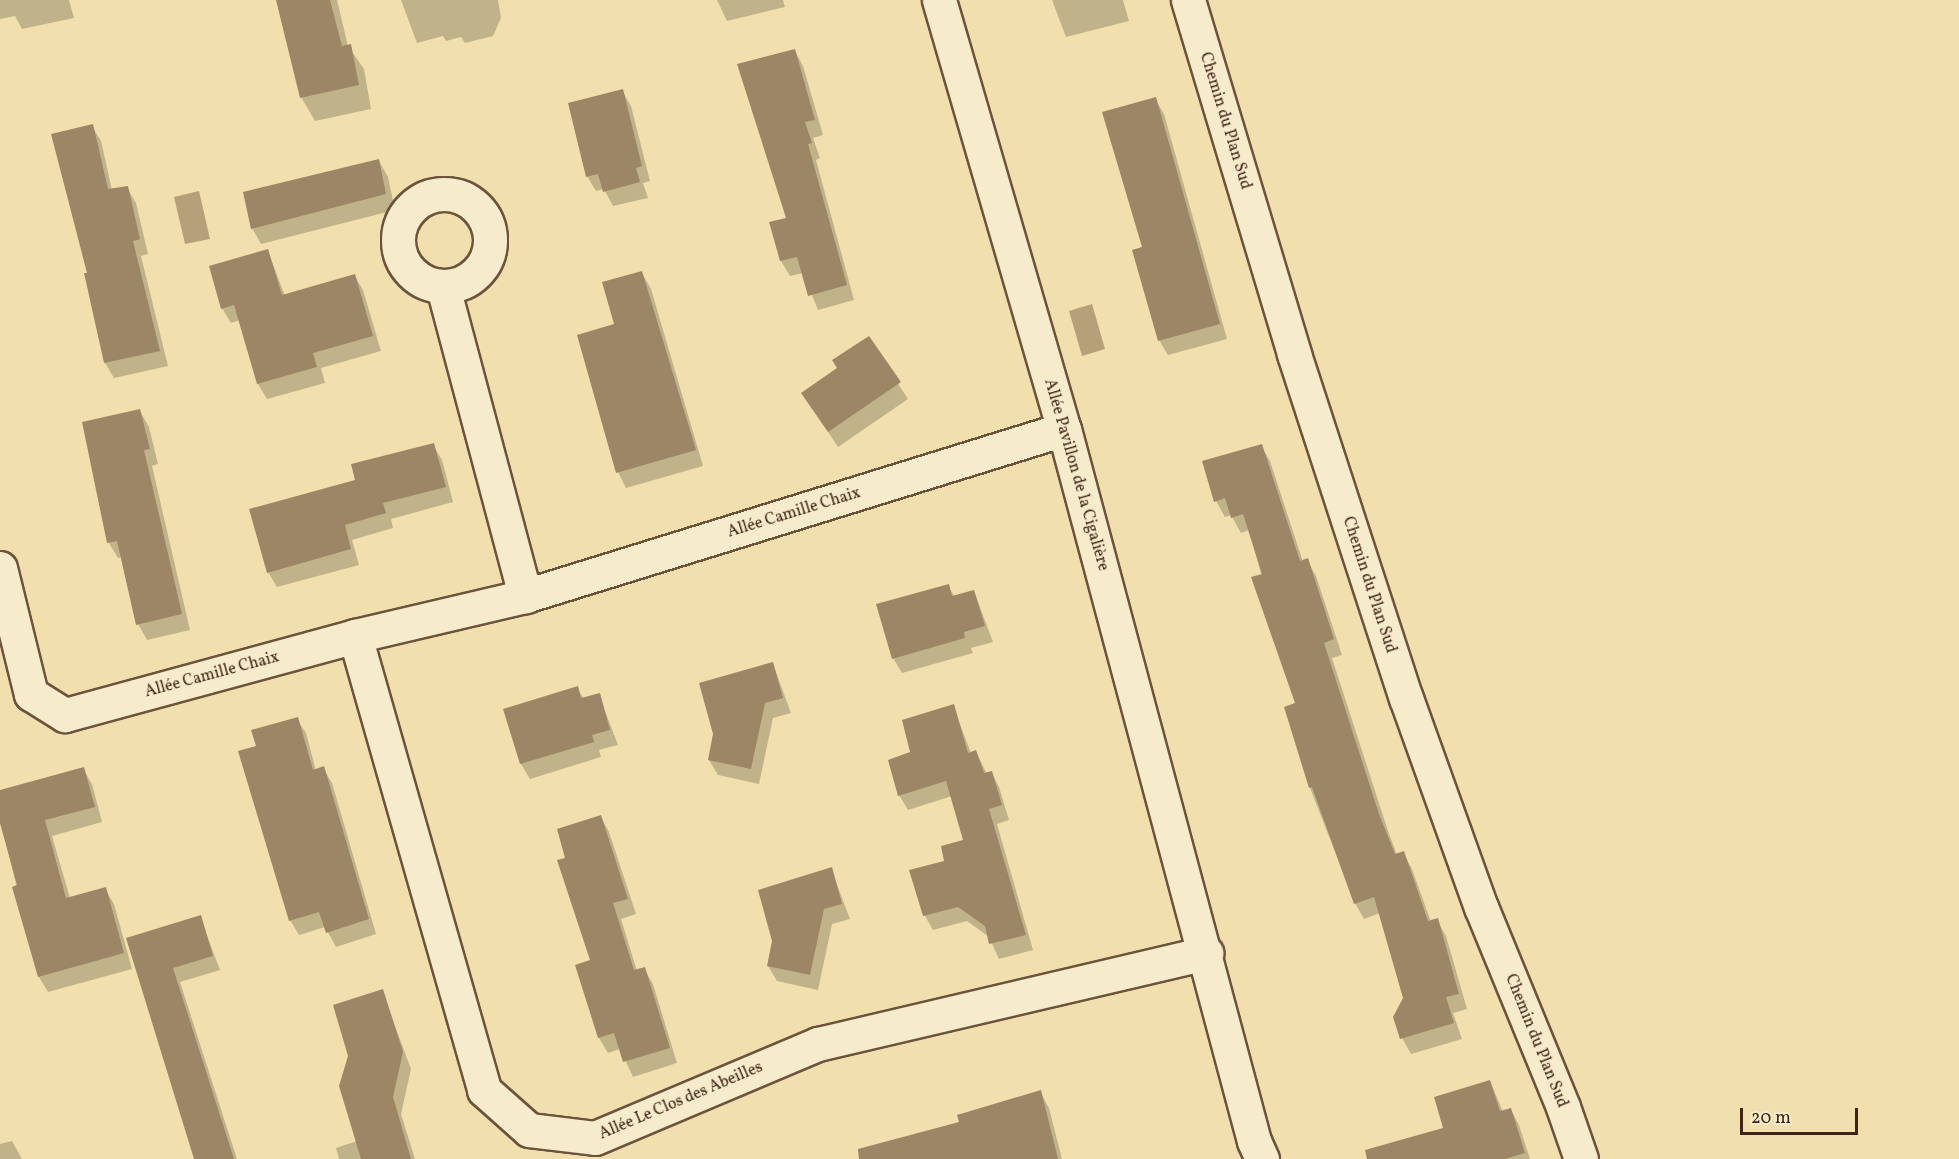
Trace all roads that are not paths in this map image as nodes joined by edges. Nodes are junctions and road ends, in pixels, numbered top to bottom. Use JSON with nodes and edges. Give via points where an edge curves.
{"nodes":[{"id":1,"x":939,"y":0,"type":"edge"},
{"id":2,"x":1188,"y":0,"type":"edge"},
{"id":3,"x":443,"y":287,"type":"dead end"},
{"id":4,"x":1064,"y":429,"type":"junction"},
{"id":5,"x":0,"y":568,"type":"edge"},
{"id":6,"x":525,"y":596,"type":"junction"},
{"id":7,"x":355,"y":636,"type":"junction"},
{"id":8,"x":1206,"y":953,"type":"junction"},
{"id":9,"x":1262,"y":1159,"type":"edge"},
{"id":10,"x":1581,"y":1159,"type":"edge"}],
"edges":[{"from":1,"to":4,"type":"street","name":"Allée Pavillon de la Cigalière"},
{"from":2,"to":10,"type":"street","name":"Chemin du Plan Sud","via":[[1294,354],[1406,698],[1481,907]]},
{"from":3,"to":6,"type":"street"},
{"from":4,"to":6,"type":"street","name":"Allée Camille Chaix"},
{"from":4,"to":8,"type":"street","name":"Allée Pavillon de la Cigalière"},
{"from":5,"to":7,"type":"street","name":"Allée Camille Chaix","via":[[31,694],[65,716]]},
{"from":6,"to":7,"type":"street","name":"Allée Camille Chaix"},
{"from":7,"to":8,"type":"street","name":"Allée Le Clos des Abeilles","via":[[484,1090],[528,1130],[595,1138],[818,1044]]},
{"from":8,"to":9,"type":"street","name":"Allée Pavillon de la Cigalière"}]}
